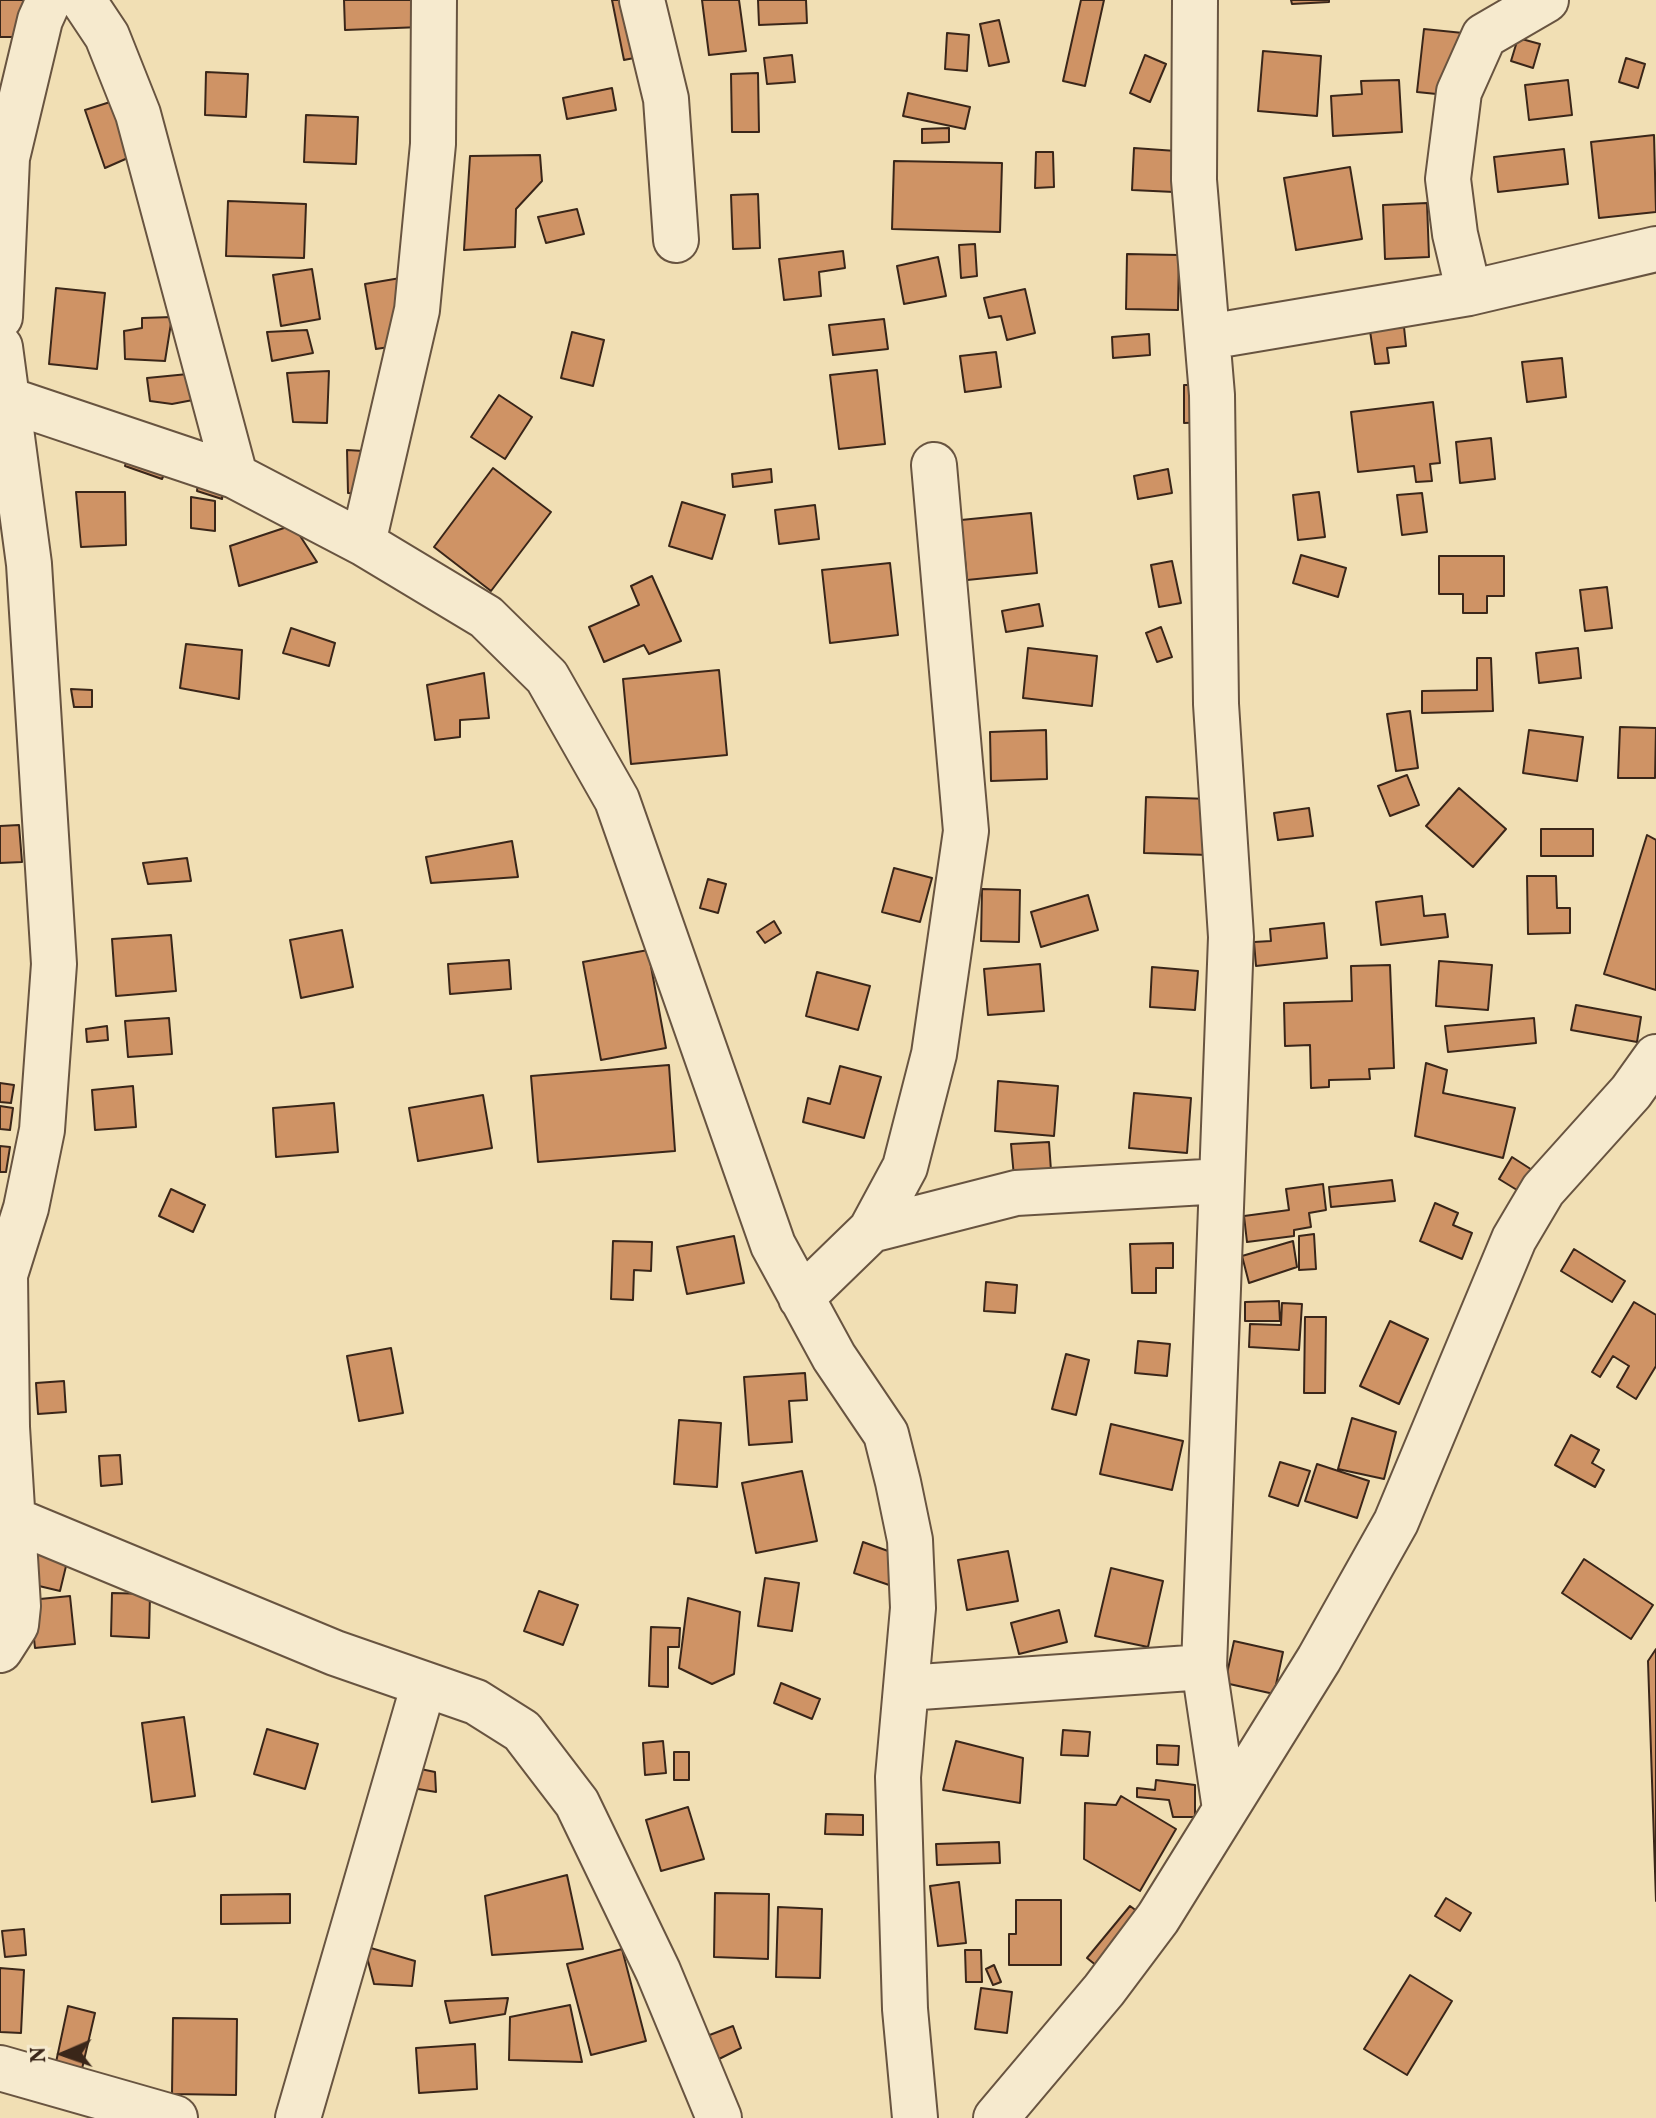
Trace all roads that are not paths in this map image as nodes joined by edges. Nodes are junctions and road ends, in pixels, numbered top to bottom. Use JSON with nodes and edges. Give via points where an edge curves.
{"nodes":[{"id":1,"x":49,"y":0,"type":"edge"},
{"id":2,"x":83,"y":0,"type":"edge"},
{"id":3,"x":434,"y":0,"type":"edge"},
{"id":4,"x":642,"y":0,"type":"edge"},
{"id":5,"x":1195,"y":0,"type":"edge"},
{"id":6,"x":1546,"y":0,"type":"edge"},
{"id":7,"x":676,"y":240,"type":"dead end"},
{"id":8,"x":1656,"y":249,"type":"edge"},
{"id":9,"x":1469,"y":293,"type":"junction"},
{"id":10,"x":0,"y":317,"type":"edge"},
{"id":11,"x":1208,"y":337,"type":"junction"},
{"id":12,"x":0,"y":347,"type":"edge"},
{"id":13,"x":3,"y":398,"type":"edge"},
{"id":14,"x":934,"y":465,"type":"dead end"},
{"id":15,"x":235,"y":476,"type":"junction"},
{"id":16,"x":363,"y":543,"type":"junction"},
{"id":17,"x":1656,"y":1057,"type":"edge"},
{"id":18,"x":1222,"y":1181,"type":"junction"},
{"id":19,"x":871,"y":1230,"type":"junction"},
{"id":20,"x":2,"y":1274,"type":"edge"},
{"id":21,"x":801,"y":1298,"type":"junction"},
{"id":22,"x":12,"y":1519,"type":"junction"},
{"id":23,"x":0,"y":1650,"type":"edge"},
{"id":24,"x":1204,"y":1667,"type":"junction"},
{"id":25,"x":424,"y":1684,"type":"junction"},
{"id":26,"x":906,"y":1688,"type":"junction"},
{"id":27,"x":1225,"y":1809,"type":"junction"},
{"id":28,"x":0,"y":2068,"type":"edge"},
{"id":29,"x":175,"y":2118,"type":"edge"},
{"id":30,"x":298,"y":2118,"type":"edge"},
{"id":31,"x":719,"y":2118,"type":"edge"},
{"id":32,"x":915,"y":2118,"type":"edge"},
{"id":33,"x":996,"y":2118,"type":"edge"}],
"edges":[{"from":1,"to":10,"type":"street","via":[[7,158]]},
{"from":2,"to":15,"type":"street","via":[[107,36],[138,114]]},
{"from":3,"to":16,"type":"street","via":[[433,144],[417,310]]},
{"from":4,"to":7,"type":"street","via":[[666,99]]},
{"from":5,"to":11,"type":"street","via":[[1194,180]]},
{"from":6,"to":9,"type":"street","via":[[1484,36],[1459,92],[1448,179]]},
{"from":8,"to":9,"type":"street"},
{"from":9,"to":11,"type":"street"},
{"from":11,"to":18,"type":"street","via":[[1216,704],[1231,937]]},
{"from":12,"to":13,"type":"street"},
{"from":13,"to":15,"type":"street"},
{"from":13,"to":20,"type":"street","via":[[29,564],[54,964],[42,1130],[26,1208]]},
{"from":14,"to":19,"type":"street","via":[[966,831],[934,1054],[905,1167]]},
{"from":15,"to":16,"type":"street"},
{"from":16,"to":21,"type":"street","via":[[486,617],[547,677],[617,800],[773,1245]]},
{"from":17,"to":27,"type":"street","via":[[1543,1190],[1514,1239],[1396,1522]]},
{"from":18,"to":19,"type":"street","via":[[1016,1193]]},
{"from":18,"to":24,"type":"street"},
{"from":19,"to":21,"type":"street"},
{"from":20,"to":22,"type":"street"},
{"from":21,"to":26,"type":"street","via":[[886,1434],[910,1540],[913,1608]]},
{"from":22,"to":23,"type":"street","via":[[17,1615]]},
{"from":22,"to":25,"type":"street","via":[[335,1653]]},
{"from":24,"to":26,"type":"street"},
{"from":24,"to":27,"type":"street"},
{"from":25,"to":30,"type":"street"},
{"from":25,"to":31,"type":"street","via":[[476,1702],[522,1731],[577,1803],[658,1971]]},
{"from":26,"to":32,"type":"street","via":[[898,1777],[905,2009]]},
{"from":27,"to":33,"type":"street","via":[[1158,1918]]},
{"from":28,"to":29,"type":"street"}]}
